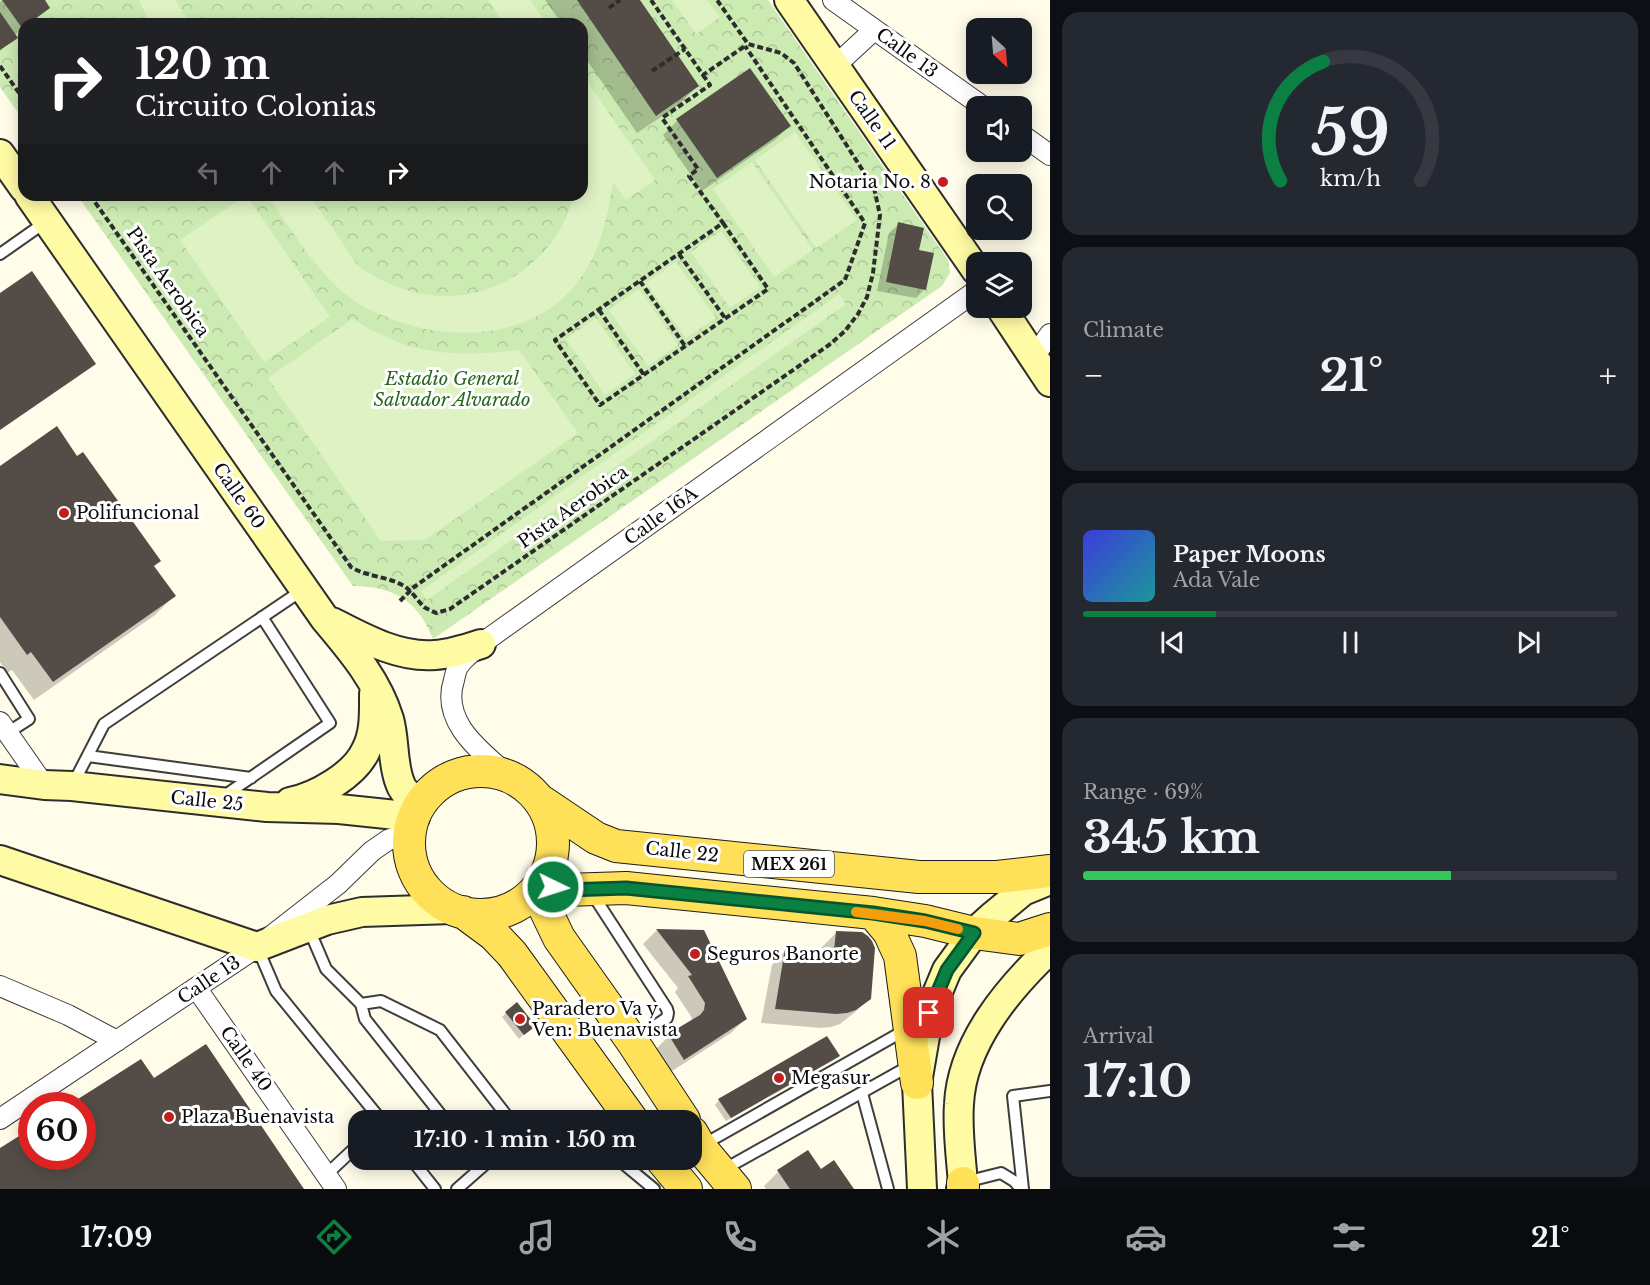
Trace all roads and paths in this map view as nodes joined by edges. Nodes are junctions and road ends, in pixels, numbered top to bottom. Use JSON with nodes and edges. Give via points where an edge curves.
{"nodes":[{"id":1,"x":620,"y":0,"type":"edge"},
{"id":2,"x":651,"y":0,"type":"edge"},
{"id":3,"x":717,"y":0,"type":"edge"},
{"id":4,"x":789,"y":0,"type":"edge"},
{"id":5,"x":833,"y":0,"type":"edge"},
{"id":6,"x":609,"y":8,"type":"dead end"},
{"id":7,"x":874,"y":30,"type":"junction"},
{"id":8,"x":746,"y":45,"type":"junction"},
{"id":9,"x":685,"y":49,"type":"junction"},
{"id":10,"x":0,"y":66,"type":"edge"},
{"id":11,"x":835,"y":66,"type":"junction"},
{"id":12,"x":652,"y":71,"type":"dead end"},
{"id":13,"x":703,"y":75,"type":"junction"},
{"id":14,"x":18,"y":92,"type":"edge"},
{"id":15,"x":968,"y":96,"type":"edge"},
{"id":16,"x":1032,"y":142,"type":"edge"},
{"id":17,"x":1050,"y":155,"type":"edge"},
{"id":18,"x":33,"y":201,"type":"edge"},
{"id":19,"x":94,"y":201,"type":"edge"},
{"id":20,"x":47,"y":221,"type":"junction"},
{"id":21,"x":723,"y":224,"type":"junction"},
{"id":22,"x":0,"y":254,"type":"edge"},
{"id":23,"x":679,"y":254,"type":"junction"},
{"id":24,"x":966,"y":256,"type":"edge"},
{"id":25,"x":640,"y":281,"type":"junction"},
{"id":26,"x":966,"y":298,"type":"edge"},
{"id":27,"x":599,"y":310,"type":"junction"},
{"id":28,"x":725,"y":318,"type":"junction"},
{"id":29,"x":1007,"y":318,"type":"edge"},
{"id":30,"x":1050,"y":334,"type":"edge"},
{"id":31,"x":685,"y":346,"type":"junction"},
{"id":32,"x":1033,"y":358,"type":"junction"},
{"id":33,"x":644,"y":375,"type":"junction"},
{"id":34,"x":1050,"y":382,"type":"edge"},
{"id":35,"x":304,"y":589,"type":"junction"},
{"id":36,"x":410,"y":591,"type":"junction"},
{"id":37,"x":400,"y":601,"type":"dead end"},
{"id":38,"x":262,"y":617,"type":"junction"},
{"id":39,"x":325,"y":619,"type":"junction"},
{"id":40,"x":481,"y":644,"type":"junction"},
{"id":41,"x":0,"y":673,"type":"edge"},
{"id":42,"x":374,"y":686,"type":"junction"},
{"id":43,"x":2,"y":731,"type":"edge"},
{"id":44,"x":88,"y":756,"type":"junction"},
{"id":45,"x":510,"y":777,"type":"junction"},
{"id":46,"x":251,"y":778,"type":"junction"},
{"id":47,"x":0,"y":779,"type":"edge"},
{"id":48,"x":44,"y":785,"type":"junction"},
{"id":49,"x":72,"y":786,"type":"junction"},
{"id":50,"x":541,"y":801,"type":"junction"},
{"id":51,"x":217,"y":802,"type":"junction"},
{"id":52,"x":267,"y":807,"type":"junction"},
{"id":53,"x":416,"y":816,"type":"junction"},
{"id":54,"x":0,"y":860,"type":"edge"},
{"id":55,"x":1050,"y":871,"type":"edge"},
{"id":56,"x":1050,"y":880,"type":"edge"},
{"id":57,"x":538,"y":887,"type":"junction"},
{"id":58,"x":589,"y":889,"type":"junction"},
{"id":59,"x":458,"y":910,"type":"junction"},
{"id":60,"x":873,"y":913,"type":"junction"},
{"id":61,"x":308,"y":927,"type":"junction"},
{"id":62,"x":1050,"y":929,"type":"edge"},
{"id":63,"x":974,"y":933,"type":"junction"},
{"id":64,"x":257,"y":947,"type":"junction"},
{"id":65,"x":1050,"y":949,"type":"edge"},
{"id":66,"x":0,"y":986,"type":"edge"},
{"id":67,"x":197,"y":989,"type":"junction"},
{"id":68,"x":361,"y":1004,"type":"junction"},
{"id":69,"x":910,"y":1028,"type":"junction"},
{"id":70,"x":117,"y":1041,"type":"junction"},
{"id":71,"x":632,"y":1041,"type":"junction"},
{"id":72,"x":915,"y":1073,"type":"junction"},
{"id":73,"x":1050,"y":1091,"type":"edge"},
{"id":74,"x":862,"y":1093,"type":"junction"},
{"id":75,"x":373,"y":1110,"type":"edge"},
{"id":76,"x":437,"y":1110,"type":"edge"},
{"id":77,"x":502,"y":1110,"type":"edge"},
{"id":78,"x":625,"y":1110,"type":"edge"},
{"id":79,"x":677,"y":1110,"type":"edge"},
{"id":80,"x":0,"y":1119,"type":"edge"},
{"id":81,"x":702,"y":1137,"type":"edge"},
{"id":82,"x":702,"y":1148,"type":"edge"},
{"id":83,"x":348,"y":1159,"type":"edge"},
{"id":84,"x":420,"y":1170,"type":"edge"},
{"id":85,"x":475,"y":1170,"type":"edge"},
{"id":86,"x":631,"y":1170,"type":"edge"},
{"id":87,"x":670,"y":1170,"type":"edge"},
{"id":88,"x":728,"y":1180,"type":"edge"},
{"id":89,"x":332,"y":1181,"type":"edge"},
{"id":90,"x":962,"y":1187,"type":"edge"},
{"id":91,"x":435,"y":1189,"type":"edge"},
{"id":92,"x":457,"y":1189,"type":"edge"},
{"id":93,"x":654,"y":1189,"type":"edge"},
{"id":94,"x":686,"y":1189,"type":"edge"},
{"id":95,"x":888,"y":1189,"type":"edge"},
{"id":96,"x":922,"y":1189,"type":"edge"},
{"id":97,"x":1022,"y":1189,"type":"edge"}],
"edges":[{"from":1,"to":6,"type":"path"},
{"from":2,"to":9,"type":"path"},
{"from":3,"to":8,"type":"path"},
{"from":4,"to":11,"type":"main road","name":"Calle 11"},
{"from":5,"to":7,"type":"street","name":"Calle 13"},
{"from":7,"to":11,"type":"street"},
{"from":7,"to":15,"type":"street","name":"Calle 13"},
{"from":8,"to":13,"type":"path"},
{"from":8,"to":36,"type":"path","via":[[865,223],[845,280]]},
{"from":8,"to":36,"type":"path","name":"Pista Aerobica","via":[[781,53],[794,63],[874,188],[880,215],[867,297],[858,314],[829,345],[450,609],[436,613],[425,608]]},
{"from":9,"to":12,"type":"path"},
{"from":9,"to":13,"type":"path"},
{"from":10,"to":14,"type":"path"},
{"from":11,"to":24,"type":"main road","name":"Calle 11"},
{"from":13,"to":21,"type":"path","via":[[710,85],[662,118],[698,169],[689,176]]},
{"from":16,"to":17,"type":"street"},
{"from":18,"to":20,"type":"main road","name":"Calle 60"},
{"from":19,"to":36,"type":"path","name":"Pista Aerobica","via":[[351,567],[394,581]]},
{"from":20,"to":22,"type":"lane"},
{"from":20,"to":35,"type":"main road","name":"Calle 60"},
{"from":21,"to":23,"type":"path"},
{"from":21,"to":28,"type":"path","via":[[768,288]]},
{"from":23,"to":25,"type":"path"},
{"from":23,"to":28,"type":"path"},
{"from":25,"to":27,"type":"path"},
{"from":25,"to":31,"type":"path"},
{"from":26,"to":40,"type":"street","name":"Calle 16A"},
{"from":27,"to":33,"type":"path"},
{"from":27,"to":33,"type":"path","via":[[555,340],[600,405]]},
{"from":28,"to":31,"type":"path"},
{"from":29,"to":32,"type":"main road"},
{"from":30,"to":32,"type":"street"},
{"from":31,"to":33,"type":"path"},
{"from":32,"to":34,"type":"main road"},
{"from":35,"to":38,"type":"lane"},
{"from":35,"to":39,"type":"main road","name":"Calle 60"},
{"from":36,"to":37,"type":"path"},
{"from":38,"to":44,"type":"lane","via":[[104,724]]},
{"from":38,"to":46,"type":"lane","via":[[330,723]]},
{"from":39,"to":40,"type":"main road","via":[[408,654],[433,656]]},
{"from":39,"to":42,"type":"main road","name":"Calle 60","via":[[363,665]]},
{"from":40,"to":45,"type":"street","name":"Calle 16A","via":[[458,666],[450,691],[452,709],[472,743]]},
{"from":41,"to":43,"type":"lane","via":[[29,719]]},
{"from":42,"to":52,"type":"main road","via":[[374,723],[366,751],[349,773],[297,801]]},
{"from":42,"to":53,"type":"main road","name":"Calle 60","via":[[393,737],[397,776],[410,796]]},
{"from":43,"to":48,"type":"street"},
{"from":44,"to":46,"type":"lane"},
{"from":44,"to":49,"type":"lane"},
{"from":45,"to":50,"type":"main road"},
{"from":45,"to":53,"type":"main road","via":[[479,771],[448,779],[435,788]]},
{"from":46,"to":51,"type":"lane"},
{"from":47,"to":48,"type":"main road","name":"Calle 25"},
{"from":48,"to":49,"type":"main road","name":"Calle 25"},
{"from":49,"to":51,"type":"main road","name":"Calle 25"},
{"from":50,"to":55,"type":"main road","name":"Calle 22","number":"MEX 261","via":[[596,838],[616,846],[920,877],[997,877]]},
{"from":50,"to":57,"type":"main road","via":[[554,837],[550,867]]},
{"from":51,"to":52,"type":"main road","name":"Calle 25"},
{"from":52,"to":53,"type":"main road","name":"Calle 25"},
{"from":53,"to":59,"type":"main road","via":[[410,855],[418,877],[433,896]]},
{"from":53,"to":64,"type":"street","name":"Calle 13"},
{"from":54,"to":64,"type":"main road"},
{"from":56,"to":63,"type":"main road","via":[[1023,891]]},
{"from":57,"to":58,"type":"main road","number":"MEX 261"},
{"from":57,"to":59,"type":"main road","via":[[526,899],[502,912]]},
{"from":57,"to":71,"type":"main road","via":[[560,938]]},
{"from":58,"to":60,"type":"main road","number":"MEX 261","via":[[626,888]]},
{"from":58,"to":71,"type":"lane","via":[[667,1009],[667,1018]]},
{"from":59,"to":61,"type":"main road","via":[[362,912]]},
{"from":59,"to":78,"type":"main road","via":[[494,935],[512,954]]},
{"from":60,"to":63,"type":"main road","number":"MEX 261"},
{"from":60,"to":69,"type":"main road","via":[[889,932],[900,956]]},
{"from":61,"to":64,"type":"main road"},
{"from":61,"to":68,"type":"lane","via":[[326,969]]},
{"from":62,"to":63,"type":"main road","number":"MEX 261","via":[[1019,939]]},
{"from":63,"to":72,"type":"main road","via":[[947,970],[929,1013]]},
{"from":64,"to":67,"type":"street","name":"Calle 13"},
{"from":64,"to":75,"type":"lane","via":[[276,991]]},
{"from":65,"to":90,"type":"main road","via":[[1031,967],[980,1034],[965,1070],[959,1104]]},
{"from":66,"to":70,"type":"street"},
{"from":67,"to":70,"type":"street","name":"Calle 13"},
{"from":67,"to":89,"type":"street","name":"Calle 40"},
{"from":68,"to":76,"type":"lane","via":[[365,1019]]},
{"from":68,"to":77,"type":"lane","via":[[381,1001],[440,1030]]},
{"from":69,"to":72,"type":"main road"},
{"from":69,"to":81,"type":"lane"},
{"from":70,"to":80,"type":"street","name":"Calle 13"},
{"from":71,"to":79,"type":"main road"},
{"from":72,"to":74,"type":"lane"},
{"from":72,"to":96,"type":"main road"},
{"from":73,"to":97,"type":"lane","via":[[1013,1095]]},
{"from":74,"to":88,"type":"lane"},
{"from":74,"to":95,"type":"lane"},
{"from":82,"to":88,"type":"main road"},
{"from":83,"to":89,"type":"lane"},
{"from":84,"to":91,"type":"lane"},
{"from":85,"to":92,"type":"lane"},
{"from":86,"to":93,"type":"lane"},
{"from":87,"to":94,"type":"main road"},
{"from":90,"to":97,"type":"lane","via":[[1001,1173]]}]}
